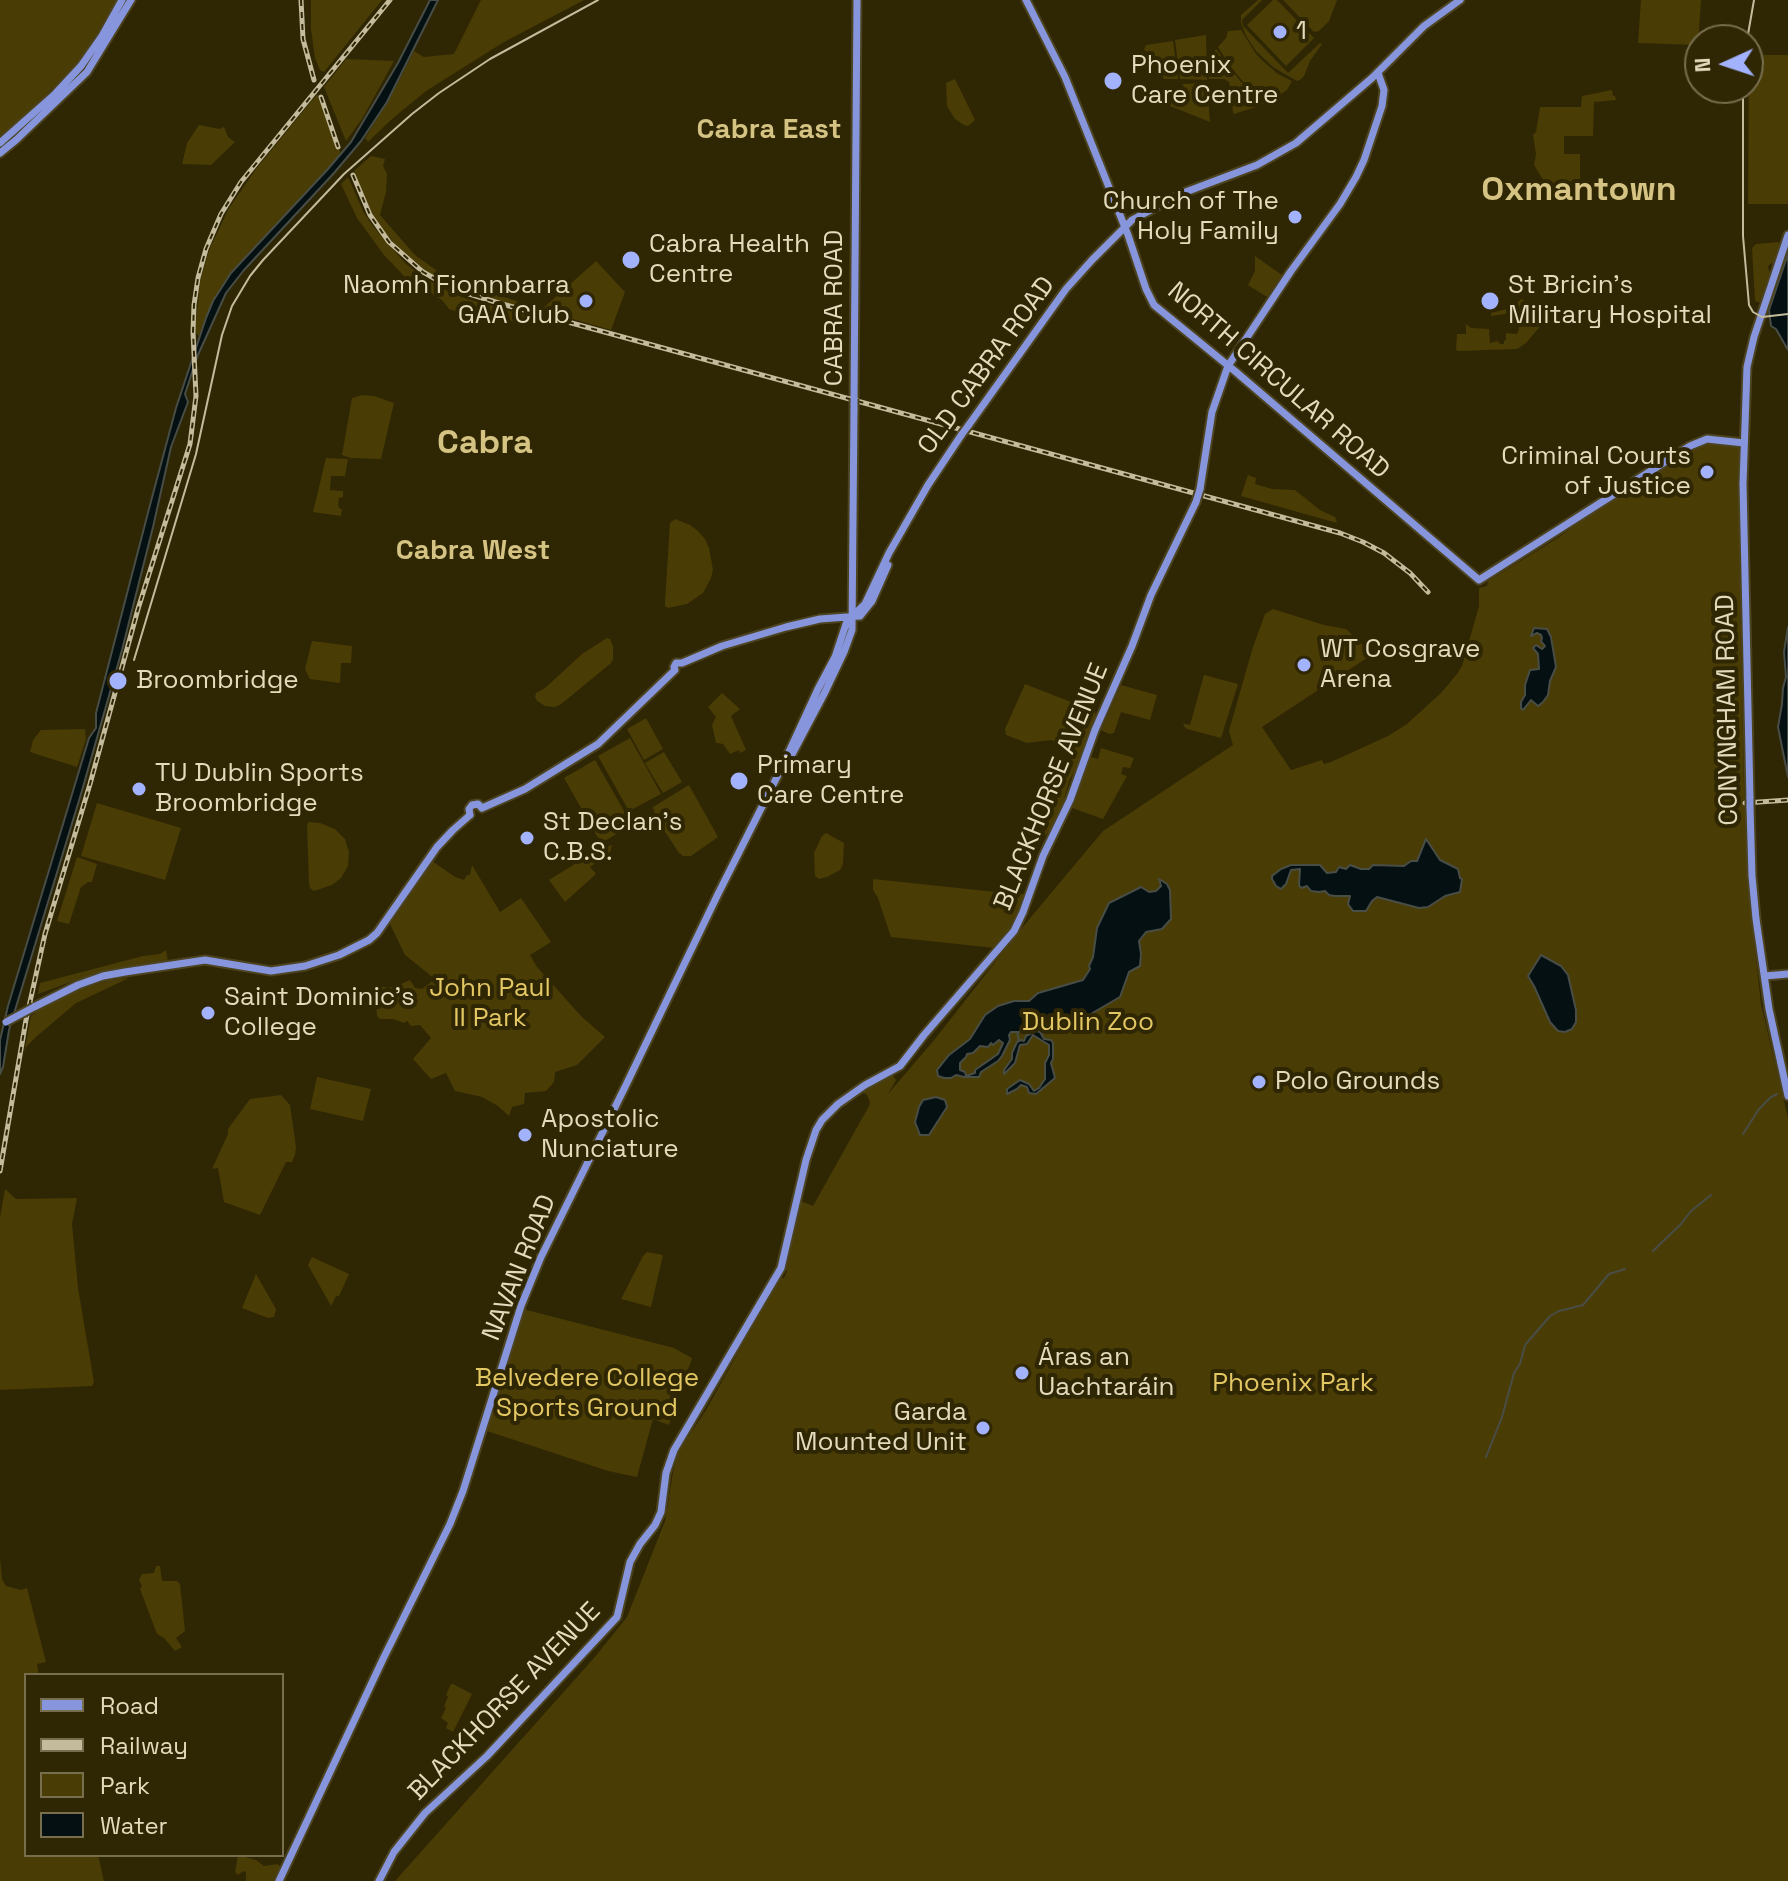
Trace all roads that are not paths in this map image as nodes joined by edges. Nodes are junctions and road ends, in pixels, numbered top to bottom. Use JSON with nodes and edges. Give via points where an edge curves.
{"nodes":[{"id":1,"x":122,"y":0,"type":"edge"},
{"id":2,"x":131,"y":0,"type":"edge"},
{"id":3,"x":857,"y":0,"type":"edge"},
{"id":4,"x":1026,"y":0,"type":"edge"},
{"id":5,"x":1460,"y":0,"type":"edge"},
{"id":6,"x":1378,"y":73,"type":"junction"},
{"id":7,"x":0,"y":143,"type":"edge"},
{"id":8,"x":0,"y":153,"type":"edge"},
{"id":9,"x":1125,"y":227,"type":"junction"},
{"id":10,"x":1788,"y":235,"type":"edge"},
{"id":11,"x":1116,"y":236,"type":"junction"},
{"id":12,"x":1129,"y":240,"type":"junction"},
{"id":13,"x":1780,"y":260,"type":"junction"},
{"id":14,"x":1788,"y":272,"type":"edge"},
{"id":15,"x":1772,"y":284,"type":"junction"},
{"id":16,"x":1228,"y":366,"type":"junction"},
{"id":17,"x":1744,"y":443,"type":"junction"},
{"id":18,"x":898,"y":540,"type":"junction"},
{"id":19,"x":872,"y":601,"type":"junction"},
{"id":20,"x":851,"y":616,"type":"junction"},
{"id":21,"x":830,"y":618,"type":"junction"},
{"id":22,"x":846,"y":638,"type":"junction"},
{"id":23,"x":1788,"y":974,"type":"edge"},
{"id":24,"x":1765,"y":976,"type":"junction"},
{"id":25,"x":0,"y":1025,"type":"edge"},
{"id":26,"x":1788,"y":1096,"type":"edge"},
{"id":27,"x":279,"y":1881,"type":"edge"},
{"id":28,"x":379,"y":1881,"type":"edge"}],
"edges":[{"from":1,"to":7,"type":"main road","via":[[81,66]]},
{"from":2,"to":8,"type":"main road","via":[[87,72]]},
{"from":3,"to":20,"type":"main road","name":"CABRA ROAD","bridge":true},
{"from":4,"to":9,"type":"main road","name":"NORTH CIRCULAR ROAD","via":[[1065,77]]},
{"from":5,"to":6,"type":"main road","name":"OLD CABRA ROAD","via":[[1424,26]]},
{"from":6,"to":9,"type":"main road","name":"OLD CABRA ROAD","via":[[1296,143],[1252,168],[1183,193]]},
{"from":6,"to":16,"type":"main road","name":"BLACKHORSE AVENUE","via":[[1382,106],[1356,177]]},
{"from":9,"to":11,"type":"main road","name":"OLD CABRA ROAD"},
{"from":9,"to":12,"type":"main road","name":"NORTH CIRCULAR ROAD"},
{"from":10,"to":13,"type":"main road","name":"CONYNGHAM ROAD"},
{"from":11,"to":12,"type":"main road"},
{"from":11,"to":18,"type":"main road","name":"OLD CABRA ROAD","bridge":true,"via":[[1049,310],[959,437]]},
{"from":12,"to":16,"type":"main road","name":"NORTH CIRCULAR ROAD","via":[[1154,305]]},
{"from":13,"to":14,"type":"main road"},
{"from":13,"to":15,"type":"main road","name":"CONYNGHAM ROAD"},
{"from":14,"to":15,"type":"main road"},
{"from":15,"to":17,"type":"main road","name":"CONYNGHAM ROAD","via":[[1749,355]]},
{"from":16,"to":17,"type":"main road","name":"NORTH CIRCULAR ROAD","via":[[1479,580],[1690,446],[1707,439]]},
{"from":16,"to":28,"type":"main road","name":"BLACKHORSE AVENUE","bridge":true,"via":[[1212,412],[1196,502],[1151,595],[1014,931],[900,1066],[865,1085],[822,1120],[806,1160],[781,1268],[674,1450],[661,1512],[630,1562],[617,1617],[487,1756],[425,1813]]},
{"from":17,"to":24,"type":"main road","name":"CONYNGHAM ROAD","via":[[1753,886]]},
{"from":18,"to":19,"type":"main road","name":"OLD CABRA ROAD"},
{"from":18,"to":20,"type":"main road","name":"OLD CABRA ROAD","via":[[865,604]]},
{"from":19,"to":20,"type":"main road","via":[[864,613]]},
{"from":19,"to":22,"type":"main road","name":"NAVAN ROAD"},
{"from":20,"to":21,"type":"main road"},
{"from":20,"to":22,"type":"main road","name":"NAVAN ROAD"},
{"from":21,"to":22,"type":"main road"},
{"from":21,"to":25,"type":"main road","bridge":true,"via":[[734,642],[678,667],[588,751],[482,808],[479,817],[470,815],[437,847],[377,933],[339,955],[271,971],[205,960],[103,976]]},
{"from":22,"to":27,"type":"main road","name":"NAVAN ROAD","via":[[536,1268],[453,1517]]},
{"from":23,"to":24,"type":"main road"},
{"from":24,"to":26,"type":"main road","name":"CONYNGHAM ROAD"}]}
